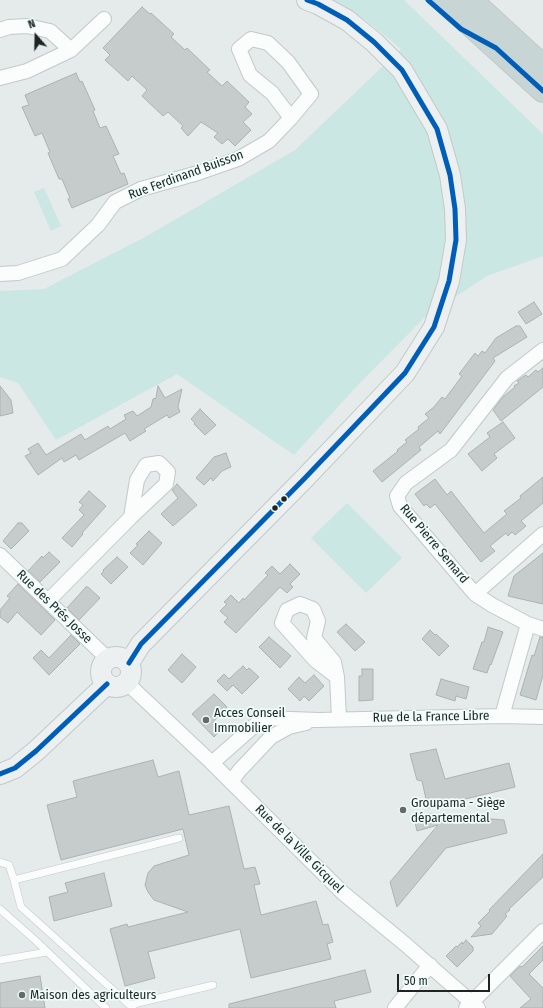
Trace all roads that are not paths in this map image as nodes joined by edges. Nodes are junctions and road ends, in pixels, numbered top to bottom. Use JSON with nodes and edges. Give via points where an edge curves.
{"nodes":[{"id":1,"x":307,"y":0,"type":"edge"},
{"id":2,"x":428,"y":0,"type":"edge"},
{"id":3,"x":443,"y":0,"type":"edge"},
{"id":4,"x":471,"y":0,"type":"edge"},
{"id":5,"x":490,"y":0,"type":"edge"},
{"id":6,"x":104,"y":19,"type":"dead end"},
{"id":7,"x":0,"y":30,"type":"edge"},
{"id":8,"x":518,"y":44,"type":"junction"},
{"id":9,"x":496,"y":48,"type":"junction"},
{"id":10,"x":71,"y":50,"type":"junction"},
{"id":11,"x":543,"y":66,"type":"edge"},
{"id":12,"x":0,"y":78,"type":"edge"},
{"id":13,"x":543,"y":91,"type":"edge"},
{"id":14,"x":291,"y":118,"type":"junction"},
{"id":15,"x":0,"y":274,"type":"edge"},
{"id":16,"x":543,"y":350,"type":"edge"},
{"id":17,"x":131,"y":517,"type":"dead end"},
{"id":18,"x":543,"y":534,"type":"edge"},
{"id":19,"x":0,"y":555,"type":"edge"},
{"id":20,"x":476,"y":594,"type":"junction"},
{"id":21,"x":48,"y":601,"type":"junction"},
{"id":22,"x":528,"y":624,"type":"junction"},
{"id":23,"x":543,"y":629,"type":"edge"},
{"id":24,"x":108,"y":659,"type":"junction"},
{"id":25,"x":128,"y":663,"type":"junction"},
{"id":26,"x":337,"y":677,"type":"junction"},
{"id":27,"x":127,"y":683,"type":"junction"},
{"id":28,"x":107,"y":684,"type":"junction"},
{"id":29,"x":502,"y":716,"type":"junction"},
{"id":30,"x":543,"y":717,"type":"edge"},
{"id":31,"x":339,"y":718,"type":"junction"},
{"id":32,"x":318,"y":720,"type":"junction"},
{"id":33,"x":212,"y":763,"type":"junction"},
{"id":34,"x":0,"y":774,"type":"edge"},
{"id":35,"x":231,"y":782,"type":"junction"},
{"id":36,"x":179,"y":838,"type":"dead end"},
{"id":37,"x":0,"y":862,"type":"edge"},
{"id":38,"x":14,"y":880,"type":"junction"},
{"id":39,"x":0,"y":909,"type":"edge"},
{"id":40,"x":543,"y":931,"type":"edge"},
{"id":41,"x":47,"y":952,"type":"junction"},
{"id":42,"x":0,"y":960,"type":"edge"},
{"id":43,"x":430,"y":965,"type":"junction"},
{"id":44,"x":213,"y":985,"type":"dead end"},
{"id":45,"x":132,"y":1006,"type":"edge"},
{"id":46,"x":472,"y":1006,"type":"edge"},
{"id":47,"x":106,"y":1008,"type":"edge"},
{"id":48,"x":395,"y":1008,"type":"edge"}],
"edges":[{"from":1,"to":25,"type":"street","via":[[347,20],[374,42],[402,70],[437,129],[452,184],[456,240],[449,281],[434,327],[405,373],[141,644]]},
{"from":2,"to":9,"type":"highway","via":[[461,29]]},
{"from":3,"to":9,"type":"highway"},
{"from":4,"to":8,"type":"highway"},
{"from":5,"to":8,"type":"highway"},
{"from":6,"to":10,"type":"street"},
{"from":7,"to":10,"type":"street","via":[[27,26],[50,31]]},
{"from":8,"to":11,"type":"highway"},
{"from":9,"to":13,"type":"highway"},
{"from":10,"to":12,"type":"street","via":[[27,71]]},
{"from":14,"to":14,"type":"street","name":"Rue Ferdinand Buisson","via":[[311,94],[288,62],[268,43],[251,39],[239,49],[250,75],[272,93]]},
{"from":14,"to":15,"type":"street","name":"Rue Ferdinand Buisson","via":[[269,141],[238,159],[141,190],[115,202],[98,225],[62,259],[18,272]]},
{"from":16,"to":20,"type":"street","name":"Rue Pierre Semard","via":[[507,378],[451,450],[406,483],[396,496],[400,506]]},
{"from":17,"to":21,"type":"street"},
{"from":18,"to":20,"type":"street"},
{"from":19,"to":21,"type":"street","name":"Rue des Prés Josse"},
{"from":20,"to":22,"type":"street","name":"Rue Pierre Semard"},
{"from":21,"to":24,"type":"street","name":"Rue des Prés Josse"},
{"from":22,"to":23,"type":"street","name":"Rue Pierre Semard"},
{"from":22,"to":29,"type":"street"},
{"from":24,"to":25,"type":"street","via":[[116,657],[125,659]]},
{"from":24,"to":28,"type":"street","via":[[101,671]]},
{"from":25,"to":27,"type":"street","via":[[131,666],[131,675]]},
{"from":26,"to":26,"type":"street","via":[[316,661],[282,623],[287,610],[300,604],[313,610],[318,620],[314,638],[334,662]]},
{"from":26,"to":31,"type":"street"},
{"from":27,"to":28,"type":"street","via":[[115,687]]},
{"from":27,"to":33,"type":"street","name":"Rue de la Ville Gicquel"},
{"from":28,"to":34,"type":"street","via":[[36,752],[16,768]]},
{"from":29,"to":30,"type":"street","name":"Rue de la France Libre"},
{"from":29,"to":31,"type":"street","name":"Rue de la France Libre"},
{"from":31,"to":32,"type":"street","name":"Rue de la France Libre"},
{"from":32,"to":33,"type":"street","name":"Rue de la France Libre","via":[[264,718]]},
{"from":32,"to":35,"type":"street","name":"Rue de la France Libre","via":[[289,727],[271,736]]},
{"from":33,"to":35,"type":"street","name":"Rue de la Ville Gicquel"},
{"from":35,"to":43,"type":"street","name":"Rue de la Ville Gicquel","via":[[342,893]]},
{"from":36,"to":38,"type":"lane"},
{"from":37,"to":38,"type":"lane","via":[[9,865]]},
{"from":38,"to":45,"type":"lane","via":[[21,907]]},
{"from":39,"to":41,"type":"lane"},
{"from":40,"to":46,"type":"street"},
{"from":41,"to":42,"type":"lane"},
{"from":41,"to":47,"type":"lane"},
{"from":43,"to":46,"type":"street","name":"Rue de la Ville Gicquel"},
{"from":43,"to":48,"type":"street"},
{"from":44,"to":45,"type":"lane"}]}
